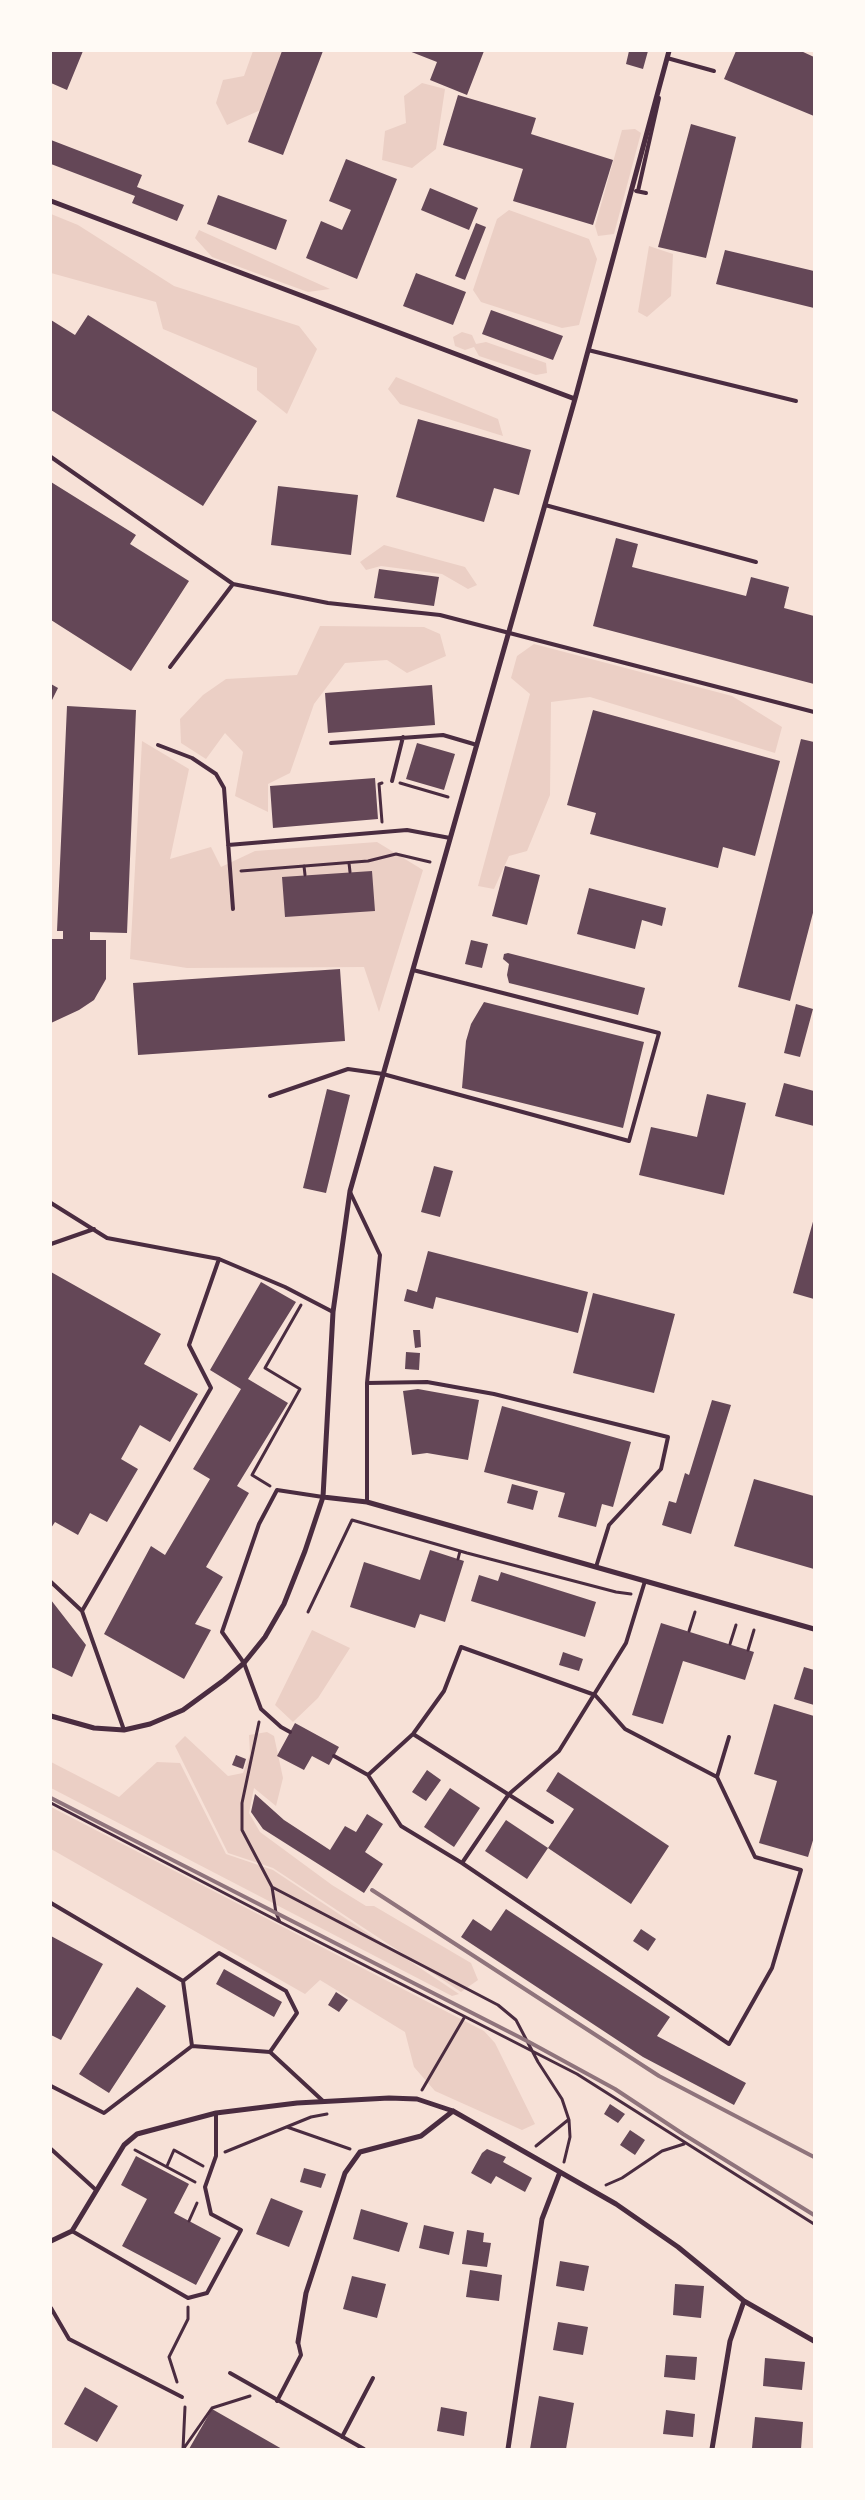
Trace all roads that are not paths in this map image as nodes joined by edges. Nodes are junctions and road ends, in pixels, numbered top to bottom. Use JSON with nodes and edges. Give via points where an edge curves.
{"nodes":[{"id":1,"x":669,"y":51,"type":"edge"},
{"id":2,"x":667,"y":58,"type":"junction"},
{"id":3,"x":714,"y":71,"type":"dead end"},
{"id":4,"x":632,"y":190,"type":"junction"},
{"id":5,"x":638,"y":191,"type":"junction"},
{"id":6,"x":646,"y":193,"type":"dead end"},
{"id":7,"x":51,"y":201,"type":"edge"},
{"id":8,"x":588,"y":350,"type":"junction"},
{"id":9,"x":575,"y":399,"type":"junction"},
{"id":10,"x":796,"y":401,"type":"dead end"},
{"id":11,"x":51,"y":457,"type":"edge"},
{"id":12,"x":545,"y":505,"type":"junction"},
{"id":13,"x":756,"y":562,"type":"dead end"},
{"id":14,"x":233,"y":584,"type":"junction"},
{"id":15,"x":508,"y":632,"type":"junction"},
{"id":16,"x":170,"y":667,"type":"dead end"},
{"id":17,"x":814,"y":712,"type":"edge"},
{"id":18,"x":403,"y":737,"type":"junction"},
{"id":19,"x":331,"y":743,"type":"dead end"},
{"id":20,"x":158,"y":745,"type":"dead end"},
{"id":21,"x":477,"y":745,"type":"junction"},
{"id":22,"x":392,"y":780,"type":"road end"},
{"id":23,"x":450,"y":838,"type":"junction"},
{"id":24,"x":228,"y":845,"type":"junction"},
{"id":25,"x":233,"y":909,"type":"dead end"},
{"id":26,"x":413,"y":970,"type":"junction"},
{"id":27,"x":383,"y":1074,"type":"junction"},
{"id":28,"x":270,"y":1096,"type":"dead end"},
{"id":29,"x":350,"y":1191,"type":"junction"},
{"id":30,"x":51,"y":1203,"type":"edge"},
{"id":31,"x":94,"y":1229,"type":"junction"},
{"id":32,"x":51,"y":1244,"type":"edge"},
{"id":33,"x":219,"y":1259,"type":"junction"},
{"id":34,"x":333,"y":1312,"type":"junction"},
{"id":35,"x":367,"y":1382,"type":"junction"},
{"id":36,"x":323,"y":1497,"type":"junction"},
{"id":37,"x":367,"y":1502,"type":"junction"},
{"id":38,"x":596,"y":1567,"type":"junction"},
{"id":39,"x":51,"y":1582,"type":"edge"},
{"id":40,"x":645,"y":1582,"type":"junction"},
{"id":41,"x":82,"y":1611,"type":"junction"},
{"id":42,"x":814,"y":1629,"type":"edge"},
{"id":43,"x":244,"y":1663,"type":"junction"},
{"id":44,"x":595,"y":1695,"type":"junction"},
{"id":45,"x":51,"y":1716,"type":"edge"},
{"id":46,"x":124,"y":1730,"type":"junction"},
{"id":47,"x":290,"y":1732,"type":"dead end"},
{"id":48,"x":413,"y":1734,"type":"junction"},
{"id":49,"x":729,"y":1737,"type":"dead end"},
{"id":50,"x":334,"y":1756,"type":"dead end"},
{"id":51,"x":368,"y":1775,"type":"junction"},
{"id":52,"x":717,"y":1777,"type":"junction"},
{"id":53,"x":509,"y":1794,"type":"junction"},
{"id":54,"x":552,"y":1822,"type":"dead end"},
{"id":55,"x":462,"y":1864,"type":"junction"},
{"id":56,"x":51,"y":1903,"type":"edge"},
{"id":57,"x":183,"y":1981,"type":"junction"},
{"id":58,"x":192,"y":2046,"type":"junction"},
{"id":59,"x":270,"y":2052,"type":"junction"},
{"id":60,"x":51,"y":2086,"type":"edge"},
{"id":61,"x":322,"y":2101,"type":"junction"},
{"id":62,"x":453,"y":2111,"type":"junction"},
{"id":63,"x":216,"y":2113,"type":"junction"},
{"id":64,"x":51,"y":2148,"type":"edge"},
{"id":65,"x":560,"y":2172,"type":"junction"},
{"id":66,"x":96,"y":2190,"type":"junction"},
{"id":67,"x":72,"y":2231,"type":"junction"},
{"id":68,"x":51,"y":2241,"type":"edge"},
{"id":69,"x":744,"y":2302,"type":"junction"},
{"id":70,"x":51,"y":2308,"type":"edge"},
{"id":71,"x":814,"y":2341,"type":"edge"},
{"id":72,"x":298,"y":2342,"type":"joint"},
{"id":73,"x":230,"y":2373,"type":"dead end"},
{"id":74,"x":373,"y":2378,"type":"dead end"},
{"id":75,"x":182,"y":2398,"type":"road end"},
{"id":76,"x":277,"y":2401,"type":"junction"},
{"id":77,"x":342,"y":2437,"type":"junction"},
{"id":78,"x":364,"y":2449,"type":"edge"},
{"id":79,"x":508,"y":2449,"type":"edge"},
{"id":80,"x":712,"y":2449,"type":"edge"}],
"edges":[{"from":1,"to":2,"type":"street"},
{"from":2,"to":3,"type":"lane"},
{"from":2,"to":4,"type":"street"},
{"from":2,"to":5,"type":"lane"},
{"from":4,"to":5,"type":"lane"},
{"from":4,"to":8,"type":"street"},
{"from":5,"to":6,"type":"lane"},
{"from":7,"to":9,"type":"street"},
{"from":8,"to":9,"type":"street"},
{"from":8,"to":10,"type":"lane"},
{"from":9,"to":12,"type":"street"},
{"from":11,"to":14,"type":"lane"},
{"from":12,"to":13,"type":"lane"},
{"from":12,"to":15,"type":"street"},
{"from":14,"to":15,"type":"lane","via":[[328,603],[427,612]]},
{"from":14,"to":16,"type":"lane"},
{"from":15,"to":17,"type":"lane"},
{"from":15,"to":21,"type":"street"},
{"from":18,"to":19,"type":"lane"},
{"from":18,"to":21,"type":"lane","via":[[443,735]]},
{"from":18,"to":22,"type":"lane"},
{"from":20,"to":24,"type":"lane","via":[[192,758],[216,774],[224,788]]},
{"from":21,"to":23,"type":"street"},
{"from":23,"to":24,"type":"lane","via":[[407,830]]},
{"from":23,"to":26,"type":"street"},
{"from":24,"to":25,"type":"lane"},
{"from":26,"to":27,"type":"street"},
{"from":26,"to":27,"type":"lane","via":[[658,1033],[629,1141]]},
{"from":27,"to":28,"type":"lane","via":[[348,1069]]},
{"from":27,"to":29,"type":"street"},
{"from":29,"to":34,"type":"street"},
{"from":29,"to":35,"type":"lane","via":[[380,1256]]},
{"from":30,"to":31,"type":"lane"},
{"from":31,"to":32,"type":"lane"},
{"from":31,"to":33,"type":"lane","via":[[107,1238]]},
{"from":33,"to":34,"type":"lane"},
{"from":33,"to":41,"type":"lane","via":[[189,1345],[211,1388]]},
{"from":34,"to":36,"type":"street"},
{"from":35,"to":37,"type":"lane"},
{"from":35,"to":38,"type":"lane","via":[[427,1382],[494,1394],[668,1437],[661,1469],[609,1525]]},
{"from":36,"to":37,"type":"street"},
{"from":36,"to":43,"type":"street","via":[[284,1604],[265,1638]]},
{"from":36,"to":43,"type":"lane","via":[[277,1490],[259,1524],[222,1632]]},
{"from":37,"to":38,"type":"street"},
{"from":38,"to":40,"type":"street"},
{"from":39,"to":41,"type":"lane"},
{"from":40,"to":42,"type":"street"},
{"from":40,"to":44,"type":"lane","via":[[626,1643]]},
{"from":41,"to":46,"type":"lane"},
{"from":43,"to":46,"type":"street","via":[[183,1710],[150,1724]]},
{"from":43,"to":47,"type":"lane","via":[[261,1709]]},
{"from":44,"to":48,"type":"lane","via":[[461,1647],[444,1691]]},
{"from":44,"to":52,"type":"lane","via":[[625,1729]]},
{"from":44,"to":53,"type":"lane","via":[[559,1751]]},
{"from":45,"to":46,"type":"street","via":[[94,1728]]},
{"from":48,"to":51,"type":"lane"},
{"from":48,"to":53,"type":"lane"},
{"from":49,"to":52,"type":"lane"},
{"from":50,"to":51,"type":"lane"},
{"from":51,"to":55,"type":"lane","via":[[402,1826]]},
{"from":52,"to":55,"type":"lane","via":[[755,1858],[801,1870],[772,1968],[729,2044]]},
{"from":53,"to":54,"type":"lane"},
{"from":53,"to":55,"type":"lane"},
{"from":56,"to":57,"type":"lane"},
{"from":57,"to":58,"type":"lane"},
{"from":57,"to":59,"type":"lane","via":[[219,1953],[286,1991],[297,2013]]},
{"from":58,"to":59,"type":"lane"},
{"from":58,"to":60,"type":"lane","via":[[104,2113]]},
{"from":59,"to":61,"type":"lane"},
{"from":61,"to":62,"type":"street","via":[[417,2099]]},
{"from":61,"to":63,"type":"street"},
{"from":62,"to":65,"type":"street"},
{"from":62,"to":72,"type":"street","via":[[421,2136],[360,2152],[345,2173],[306,2293]]},
{"from":63,"to":66,"type":"street","via":[[137,2134],[124,2145]]},
{"from":63,"to":67,"type":"lane","via":[[216,2156],[205,2187],[211,2214],[241,2230],[207,2293],[188,2298]]},
{"from":64,"to":66,"type":"lane"},
{"from":65,"to":69,"type":"street","via":[[678,2247]]},
{"from":65,"to":79,"type":"street","via":[[542,2219]]},
{"from":66,"to":67,"type":"street"},
{"from":67,"to":68,"type":"street"},
{"from":69,"to":71,"type":"street"},
{"from":69,"to":80,"type":"street","via":[[730,2342]]},
{"from":70,"to":75,"type":"lane","via":[[69,2339]]},
{"from":72,"to":76,"type":"lane","via":[[301,2355]]},
{"from":73,"to":76,"type":"lane"},
{"from":74,"to":77,"type":"lane"},
{"from":76,"to":77,"type":"lane"},
{"from":77,"to":78,"type":"lane"}]}
